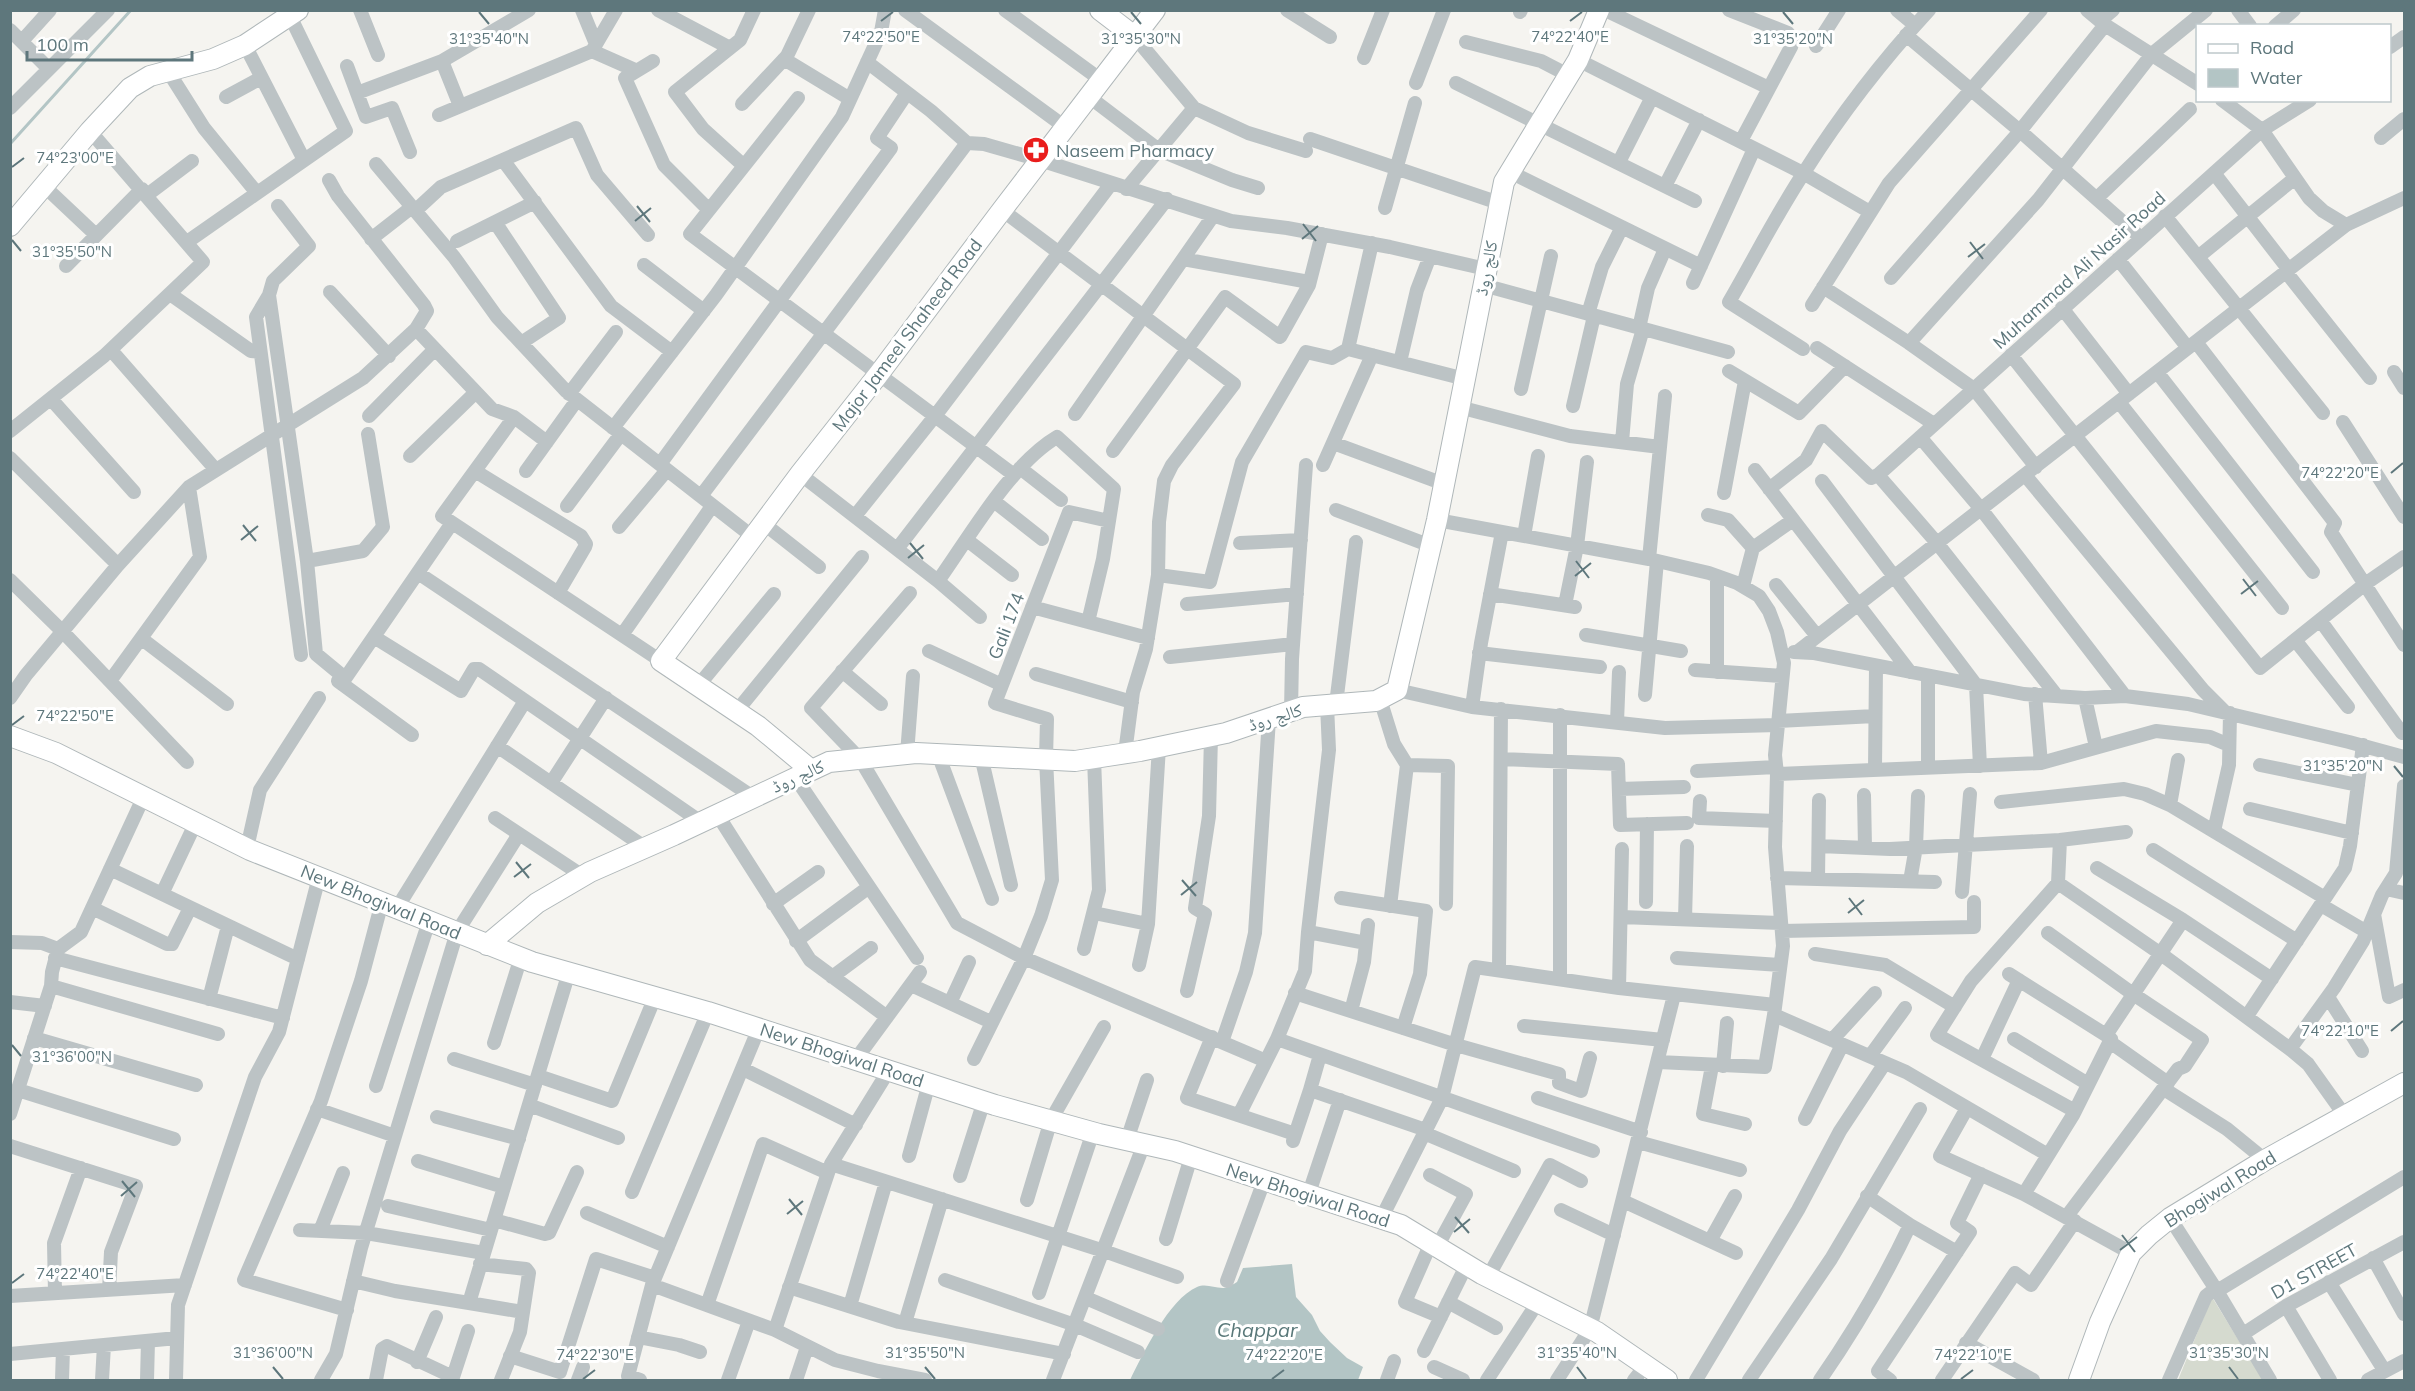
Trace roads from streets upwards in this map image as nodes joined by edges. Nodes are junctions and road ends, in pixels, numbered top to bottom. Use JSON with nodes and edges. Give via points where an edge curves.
{"nodes":[{"id":1,"x":50,"y":10,"type":"edge"},
{"id":2,"x":108,"y":10,"type":"edge"},
{"id":3,"x":360,"y":10,"type":"edge"},
{"id":4,"x":529,"y":10,"type":"edge"},
{"id":5,"x":582,"y":10,"type":"edge"},
{"id":6,"x":616,"y":10,"type":"edge"},
{"id":7,"x":658,"y":10,"type":"edge"},
{"id":8,"x":754,"y":10,"type":"edge"},
{"id":9,"x":809,"y":10,"type":"edge"},
{"id":10,"x":885,"y":10,"type":"edge"},
{"id":11,"x":905,"y":10,"type":"edge"},
{"id":12,"x":1005,"y":10,"type":"edge"},
{"id":13,"x":1100,"y":10,"type":"edge"},
{"id":14,"x":1155,"y":10,"type":"edge"},
{"id":15,"x":1287,"y":10,"type":"edge"},
{"id":16,"x":1383,"y":10,"type":"edge"},
{"id":17,"x":1599,"y":10,"type":"edge"},
{"id":18,"x":1605,"y":10,"type":"edge"},
{"id":19,"x":1730,"y":10,"type":"edge"},
{"id":20,"x":1839,"y":10,"type":"edge"},
{"id":21,"x":1897,"y":10,"type":"edge"},
{"id":22,"x":1929,"y":10,"type":"edge"},
{"id":23,"x":2041,"y":10,"type":"edge"},
{"id":24,"x":2087,"y":10,"type":"edge"},
{"id":25,"x":2113,"y":10,"type":"edge"},
{"id":26,"x":2206,"y":10,"type":"edge"},
{"id":27,"x":2238,"y":10,"type":"edge"},
{"id":28,"x":2294,"y":10,"type":"edge"},
{"id":29,"x":295,"y":12,"type":"edge"},
{"id":30,"x":1440,"y":12,"type":"edge"},
{"id":31,"x":2103,"y":23,"type":"junction"},
{"id":32,"x":2248,"y":24,"type":"edge"},
{"id":33,"x":2277,"y":24,"type":"edge"},
{"id":34,"x":10,"y":30,"type":"edge"},
{"id":35,"x":1911,"y":30,"type":"junction"},
{"id":36,"x":1134,"y":36,"type":"junction"},
{"id":37,"x":1330,"y":37,"type":"dead end"},
{"id":38,"x":2404,"y":37,"type":"edge"},
{"id":39,"x":22,"y":41,"type":"junction"},
{"id":40,"x":1466,"y":42,"type":"dead end"},
{"id":41,"x":245,"y":45,"type":"junction"},
{"id":42,"x":1816,"y":46,"type":"dead end"},
{"id":43,"x":2391,"y":46,"type":"edge"},
{"id":44,"x":594,"y":48,"type":"junction"},
{"id":45,"x":730,"y":48,"type":"junction"},
{"id":46,"x":2152,"y":54,"type":"junction"},
{"id":47,"x":378,"y":55,"type":"dead end"},
{"id":48,"x":1364,"y":58,"type":"dead end"},
{"id":49,"x":784,"y":59,"type":"junction"},
{"id":50,"x":442,"y":61,"type":"junction"},
{"id":51,"x":653,"y":61,"type":"dead end"},
{"id":52,"x":867,"y":62,"type":"junction"},
{"id":53,"x":347,"y":66,"type":"dead end"},
{"id":54,"x":1573,"y":67,"type":"junction"},
{"id":55,"x":50,"y":69,"type":"junction"},
{"id":56,"x":635,"y":70,"type":"junction"},
{"id":57,"x":168,"y":71,"type":"junction"},
{"id":58,"x":261,"y":78,"type":"junction"},
{"id":59,"x":1101,"y":80,"type":"junction"},
{"id":60,"x":1416,"y":83,"type":"dead end"},
{"id":61,"x":1456,"y":83,"type":"dead end"},
{"id":62,"x":2196,"y":83,"type":"edge"},
{"id":63,"x":1769,"y":88,"type":"junction"},
{"id":64,"x":1971,"y":90,"type":"junction"},
{"id":65,"x":357,"y":93,"type":"junction"},
{"id":66,"x":907,"y":93,"type":"junction"},
{"id":67,"x":1088,"y":96,"type":"junction"},
{"id":68,"x":226,"y":97,"type":"dead end"},
{"id":69,"x":1652,"y":97,"type":"junction"},
{"id":70,"x":798,"y":98,"type":"dead end"},
{"id":71,"x":13,"y":99,"type":"edge"},
{"id":72,"x":850,"y":99,"type":"junction"},
{"id":73,"x":2225,"y":102,"type":"edge"},
{"id":74,"x":2307,"y":102,"type":"edge"},
{"id":75,"x":1415,"y":103,"type":"dead end"},
{"id":76,"x":742,"y":104,"type":"dead end"},
{"id":77,"x":460,"y":106,"type":"junction"},
{"id":78,"x":1194,"y":108,"type":"junction"},
{"id":79,"x":2190,"y":109,"type":"dead end"},
{"id":80,"x":439,"y":115,"type":"dead end"},
{"id":81,"x":2404,"y":119,"type":"edge"},
{"id":82,"x":1699,"y":120,"type":"junction"},
{"id":83,"x":1540,"y":123,"type":"junction"},
{"id":84,"x":1065,"y":127,"type":"junction"},
{"id":85,"x":90,"y":130,"type":"junction"},
{"id":86,"x":2262,"y":130,"type":"junction"},
{"id":87,"x":2020,"y":131,"type":"junction"},
{"id":88,"x":2381,"y":138,"type":"dead end"},
{"id":89,"x":1741,"y":141,"type":"junction"},
{"id":90,"x":967,"y":143,"type":"junction"},
{"id":91,"x":1754,"y":149,"type":"junction"},
{"id":92,"x":1159,"y":150,"type":"junction"},
{"id":93,"x":410,"y":152,"type":"dead end"},
{"id":94,"x":304,"y":160,"type":"junction"},
{"id":95,"x":503,"y":160,"type":"junction"},
{"id":96,"x":1040,"y":160,"type":"junction"},
{"id":97,"x":192,"y":161,"type":"dead end"},
{"id":98,"x":1619,"y":162,"type":"junction"},
{"id":99,"x":376,"y":164,"type":"dead end"},
{"id":100,"x":744,"y":166,"type":"junction"},
{"id":101,"x":1396,"y":168,"type":"junction"},
{"id":102,"x":2064,"y":169,"type":"junction"},
{"id":103,"x":1510,"y":172,"type":"junction"},
{"id":104,"x":1803,"y":173,"type":"junction"},
{"id":105,"x":2214,"y":173,"type":"junction"},
{"id":106,"x":2295,"y":178,"type":"junction"},
{"id":107,"x":329,"y":180,"type":"dead end"},
{"id":108,"x":1111,"y":184,"type":"junction"},
{"id":109,"x":44,"y":186,"type":"junction"},
{"id":110,"x":1665,"y":186,"type":"junction"},
{"id":111,"x":1258,"y":188,"type":"dead end"},
{"id":112,"x":1126,"y":189,"type":"junction"},
{"id":113,"x":144,"y":192,"type":"junction"},
{"id":114,"x":257,"y":193,"type":"junction"},
{"id":115,"x":2097,"y":198,"type":"junction"},
{"id":116,"x":2404,"y":198,"type":"edge"},
{"id":117,"x":1167,"y":199,"type":"junction"},
{"id":118,"x":1695,"y":201,"type":"dead end"},
{"id":119,"x":535,"y":202,"type":"junction"},
{"id":120,"x":1499,"y":203,"type":"junction"},
{"id":121,"x":278,"y":206,"type":"dead end"},
{"id":122,"x":1385,"y":208,"type":"dead end"},
{"id":123,"x":414,"y":209,"type":"junction"},
{"id":124,"x":710,"y":210,"type":"junction"},
{"id":125,"x":1002,"y":210,"type":"junction"},
{"id":126,"x":1870,"y":212,"type":"junction"},
{"id":127,"x":1214,"y":216,"type":"junction"},
{"id":128,"x":2165,"y":216,"type":"junction"},
{"id":129,"x":2248,"y":217,"type":"junction"},
{"id":130,"x":495,"y":222,"type":"junction"},
{"id":131,"x":2346,"y":225,"type":"junction"},
{"id":132,"x":10,"y":226,"type":"edge"},
{"id":133,"x":1622,"y":227,"type":"junction"},
{"id":134,"x":1322,"y":234,"type":"junction"},
{"id":135,"x":648,"y":235,"type":"dead end"},
{"id":136,"x":96,"y":236,"type":"junction"},
{"id":137,"x":2141,"y":238,"type":"junction"},
{"id":138,"x":371,"y":239,"type":"junction"},
{"id":139,"x":457,"y":241,"type":"dead end"},
{"id":140,"x":187,"y":242,"type":"junction"},
{"id":141,"x":1372,"y":243,"type":"junction"},
{"id":142,"x":1665,"y":249,"type":"junction"},
{"id":143,"x":1059,"y":253,"type":"junction"},
{"id":144,"x":1430,"y":256,"type":"junction"},
{"id":145,"x":1551,"y":256,"type":"dead end"},
{"id":146,"x":2198,"y":257,"type":"junction"},
{"id":147,"x":2118,"y":258,"type":"junction"},
{"id":148,"x":1183,"y":259,"type":"junction"},
{"id":149,"x":644,"y":265,"type":"dead end"},
{"id":150,"x":66,"y":266,"type":"dead end"},
{"id":151,"x":1701,"y":266,"type":"junction"},
{"id":152,"x":735,"y":268,"type":"junction"},
{"id":153,"x":2287,"y":271,"type":"junction"},
{"id":154,"x":1485,"y":277,"type":"junction"},
{"id":155,"x":1891,"y":278,"type":"dead end"},
{"id":156,"x":1309,"y":282,"type":"junction"},
{"id":157,"x":1693,"y":283,"type":"dead end"},
{"id":158,"x":1101,"y":284,"type":"junction"},
{"id":159,"x":1823,"y":287,"type":"junction"},
{"id":160,"x":330,"y":292,"type":"dead end"},
{"id":161,"x":170,"y":294,"type":"junction"},
{"id":162,"x":269,"y":295,"type":"junction"},
{"id":163,"x":780,"y":301,"type":"junction"},
{"id":164,"x":1542,"y":301,"type":"junction"},
{"id":165,"x":1812,"y":305,"type":"dead end"},
{"id":166,"x":2062,"y":309,"type":"junction"},
{"id":167,"x":2239,"y":309,"type":"junction"},
{"id":168,"x":704,"y":311,"type":"junction"},
{"id":169,"x":1591,"y":315,"type":"junction"},
{"id":170,"x":1143,"y":316,"type":"junction"},
{"id":171,"x":1641,"y":328,"type":"junction"},
{"id":172,"x":416,"y":329,"type":"junction"},
{"id":173,"x":275,"y":331,"type":"junction"},
{"id":174,"x":616,"y":332,"type":"dead end"},
{"id":175,"x":258,"y":333,"type":"junction"},
{"id":176,"x":823,"y":334,"type":"junction"},
{"id":177,"x":521,"y":343,"type":"junction"},
{"id":178,"x":1910,"y":343,"type":"junction"},
{"id":179,"x":2192,"y":345,"type":"junction"},
{"id":180,"x":1187,"y":348,"type":"junction"},
{"id":181,"x":1817,"y":348,"type":"dead end"},
{"id":182,"x":435,"y":349,"type":"junction"},
{"id":183,"x":1348,"y":349,"type":"junction"},
{"id":184,"x":111,"y":350,"type":"junction"},
{"id":185,"x":1803,"y":350,"type":"dead end"},
{"id":186,"x":672,"y":351,"type":"junction"},
{"id":187,"x":260,"y":352,"type":"junction"},
{"id":188,"x":1728,"y":352,"type":"dead end"},
{"id":189,"x":1372,"y":355,"type":"junction"},
{"id":190,"x":2011,"y":355,"type":"junction"},
{"id":191,"x":389,"y":356,"type":"junction"},
{"id":192,"x":1400,"y":362,"type":"junction"},
{"id":193,"x":1845,"y":366,"type":"junction"},
{"id":194,"x":1729,"y":371,"type":"dead end"},
{"id":195,"x":2157,"y":372,"type":"junction"},
{"id":196,"x":2394,"y":372,"type":"dead end"},
{"id":197,"x":878,"y":375,"type":"junction"},
{"id":198,"x":2370,"y":378,"type":"dead end"},
{"id":199,"x":1465,"y":379,"type":"junction"},
{"id":200,"x":1745,"y":381,"type":"junction"},
{"id":201,"x":1521,"y":388,"type":"dead end"},
{"id":202,"x":2404,"y":388,"type":"edge"},
{"id":203,"x":1974,"y":389,"type":"junction"},
{"id":204,"x":476,"y":392,"type":"junction"},
{"id":205,"x":1665,"y":396,"type":"dead end"},
{"id":206,"x":573,"y":397,"type":"junction"},
{"id":207,"x":2124,"y":398,"type":"junction"},
{"id":208,"x":51,"y":399,"type":"junction"},
{"id":209,"x":1573,"y":406,"type":"dead end"},
{"id":210,"x":1459,"y":407,"type":"junction"},
{"id":211,"x":2323,"y":413,"type":"dead end"},
{"id":212,"x":1075,"y":414,"type":"dead end"},
{"id":213,"x":369,"y":416,"type":"dead end"},
{"id":214,"x":936,"y":416,"type":"junction"},
{"id":215,"x":514,"y":417,"type":"junction"},
{"id":216,"x":2343,"y":422,"type":"dead end"},
{"id":217,"x":289,"y":424,"type":"junction"},
{"id":218,"x":1934,"y":424,"type":"junction"},
{"id":219,"x":10,"y":431,"type":"edge"},
{"id":220,"x":617,"y":431,"type":"junction"},
{"id":221,"x":273,"y":434,"type":"junction"},
{"id":222,"x":368,"y":434,"type":"dead end"},
{"id":223,"x":2075,"y":436,"type":"junction"},
{"id":224,"x":1920,"y":437,"type":"junction"},
{"id":225,"x":547,"y":442,"type":"junction"},
{"id":226,"x":1622,"y":442,"type":"junction"},
{"id":227,"x":1333,"y":443,"type":"junction"},
{"id":228,"x":976,"y":447,"type":"junction"},
{"id":229,"x":1660,"y":447,"type":"junction"},
{"id":230,"x":1113,"y":451,"type":"dead end"},
{"id":231,"x":410,"y":456,"type":"dead end"},
{"id":232,"x":1538,"y":456,"type":"dead end"},
{"id":233,"x":10,"y":458,"type":"edge"},
{"id":234,"x":1587,"y":462,"type":"dead end"},
{"id":235,"x":1306,"y":465,"type":"dead end"},
{"id":236,"x":1323,"y":465,"type":"dead end"},
{"id":237,"x":663,"y":467,"type":"junction"},
{"id":238,"x":216,"y":470,"type":"junction"},
{"id":239,"x":1755,"y":470,"type":"dead end"},
{"id":240,"x":475,"y":471,"type":"junction"},
{"id":241,"x":526,"y":471,"type":"dead end"},
{"id":242,"x":1017,"y":471,"type":"junction"},
{"id":243,"x":2030,"y":471,"type":"junction"},
{"id":244,"x":801,"y":474,"type":"junction"},
{"id":245,"x":1878,"y":475,"type":"junction"},
{"id":246,"x":1822,"y":480,"type":"dead end"},
{"id":247,"x":1444,"y":484,"type":"junction"},
{"id":248,"x":189,"y":487,"type":"junction"},
{"id":249,"x":1769,"y":489,"type":"junction"},
{"id":250,"x":134,"y":492,"type":"dead end"},
{"id":251,"x":1724,"y":493,"type":"dead end"},
{"id":252,"x":701,"y":496,"type":"junction"},
{"id":253,"x":1061,"y":500,"type":"dead end"},
{"id":254,"x":995,"y":502,"type":"junction"},
{"id":255,"x":567,"y":506,"type":"dead end"},
{"id":256,"x":710,"y":508,"type":"dead end"},
{"id":257,"x":1981,"y":509,"type":"junction"},
{"id":258,"x":1336,"y":510,"type":"dead end"},
{"id":259,"x":1708,"y":514,"type":"dead end"},
{"id":260,"x":855,"y":516,"type":"junction"},
{"id":261,"x":2404,"y":517,"type":"edge"},
{"id":262,"x":1437,"y":520,"type":"junction"},
{"id":263,"x":1793,"y":520,"type":"junction"},
{"id":264,"x":1109,"y":521,"type":"junction"},
{"id":265,"x":452,"y":523,"type":"junction"},
{"id":266,"x":619,"y":527,"type":"dead end"},
{"id":267,"x":758,"y":530,"type":"junction"},
{"id":268,"x":1502,"y":532,"type":"junction"},
{"id":269,"x":1524,"y":536,"type":"junction"},
{"id":270,"x":1041,"y":539,"type":"dead end"},
{"id":271,"x":967,"y":540,"type":"junction"},
{"id":272,"x":1301,"y":540,"type":"junction"},
{"id":273,"x":1356,"y":542,"type":"dead end"},
{"id":274,"x":1240,"y":543,"type":"dead end"},
{"id":275,"x":1937,"y":543,"type":"junction"},
{"id":276,"x":1431,"y":546,"type":"junction"},
{"id":277,"x":1577,"y":546,"type":"junction"},
{"id":278,"x":1753,"y":548,"type":"junction"},
{"id":279,"x":897,"y":549,"type":"junction"},
{"id":280,"x":862,"y":557,"type":"dead end"},
{"id":281,"x":2404,"y":557,"type":"edge"},
{"id":282,"x":1653,"y":560,"type":"junction"},
{"id":283,"x":307,"y":561,"type":"junction"},
{"id":284,"x":118,"y":565,"type":"junction"},
{"id":285,"x":819,"y":567,"type":"dead end"},
{"id":286,"x":2313,"y":572,"type":"dead end"},
{"id":287,"x":418,"y":573,"type":"junction"},
{"id":288,"x":1012,"y":575,"type":"dead end"},
{"id":289,"x":1158,"y":575,"type":"junction"},
{"id":290,"x":1717,"y":576,"type":"junction"},
{"id":291,"x":1895,"y":576,"type":"junction"},
{"id":292,"x":10,"y":580,"type":"edge"},
{"id":293,"x":938,"y":581,"type":"junction"},
{"id":294,"x":2365,"y":584,"type":"junction"},
{"id":295,"x":1776,"y":585,"type":"dead end"},
{"id":296,"x":1743,"y":586,"type":"junction"},
{"id":297,"x":558,"y":592,"type":"junction"},
{"id":298,"x":910,"y":593,"type":"dead end"},
{"id":299,"x":774,"y":594,"type":"dead end"},
{"id":300,"x":1297,"y":594,"type":"junction"},
{"id":301,"x":1490,"y":594,"type":"junction"},
{"id":302,"x":1187,"y":604,"type":"dead end"},
{"id":303,"x":1858,"y":605,"type":"junction"},
{"id":304,"x":1032,"y":607,"type":"junction"},
{"id":305,"x":2282,"y":608,"type":"dead end"},
{"id":306,"x":980,"y":616,"type":"dead end"},
{"id":307,"x":2320,"y":620,"type":"junction"},
{"id":308,"x":1088,"y":622,"type":"junction"},
{"id":309,"x":63,"y":632,"type":"junction"},
{"id":310,"x":622,"y":635,"type":"junction"},
{"id":311,"x":1586,"y":635,"type":"dead end"},
{"id":312,"x":1817,"y":636,"type":"junction"},
{"id":313,"x":374,"y":637,"type":"junction"},
{"id":314,"x":1148,"y":638,"type":"junction"},
{"id":315,"x":142,"y":639,"type":"junction"},
{"id":316,"x":2295,"y":640,"type":"junction"},
{"id":317,"x":1293,"y":644,"type":"junction"},
{"id":318,"x":1650,"y":645,"type":"junction"},
{"id":319,"x":2404,"y":645,"type":"edge"},
{"id":320,"x":930,"y":651,"type":"dead end"},
{"id":321,"x":1681,"y":651,"type":"dead end"},
{"id":322,"x":1782,"y":651,"type":"junction"},
{"id":323,"x":1797,"y":652,"type":"junction"},
{"id":324,"x":1479,"y":653,"type":"junction"},
{"id":325,"x":301,"y":655,"type":"dead end"},
{"id":326,"x":1170,"y":657,"type":"dead end"},
{"id":327,"x":660,"y":661,"type":"junction"},
{"id":328,"x":1876,"y":666,"type":"junction"},
{"id":329,"x":1600,"y":667,"type":"dead end"},
{"id":330,"x":1695,"y":670,"type":"dead end"},
{"id":331,"x":842,"y":671,"type":"junction"},
{"id":332,"x":1619,"y":672,"type":"dead end"},
{"id":333,"x":1717,"y":672,"type":"junction"},
{"id":334,"x":1910,"y":672,"type":"junction"},
{"id":335,"x":1036,"y":674,"type":"dead end"},
{"id":336,"x":913,"y":676,"type":"dead end"},
{"id":337,"x":1782,"y":676,"type":"junction"},
{"id":338,"x":1928,"y":676,"type":"junction"},
{"id":339,"x":110,"y":681,"type":"junction"},
{"id":340,"x":342,"y":681,"type":"junction"},
{"id":341,"x":1976,"y":685,"type":"junction"},
{"id":342,"x":698,"y":686,"type":"junction"},
{"id":343,"x":1002,"y":686,"type":"junction"},
{"id":344,"x":11,"y":693,"type":"edge"},
{"id":345,"x":1388,"y":694,"type":"junction"},
{"id":346,"x":2034,"y":694,"type":"junction"},
{"id":347,"x":1645,"y":695,"type":"dead end"},
{"id":348,"x":2056,"y":696,"type":"junction"},
{"id":349,"x":2125,"y":696,"type":"junction"},
{"id":350,"x":319,"y":698,"type":"dead end"},
{"id":351,"x":606,"y":698,"type":"junction"},
{"id":352,"x":2085,"y":698,"type":"junction"},
{"id":353,"x":525,"y":701,"type":"junction"},
{"id":354,"x":1132,"y":702,"type":"junction"},
{"id":355,"x":227,"y":704,"type":"dead end"},
{"id":356,"x":881,"y":704,"type":"dead end"},
{"id":357,"x":1332,"y":705,"type":"junction"},
{"id":358,"x":1472,"y":707,"type":"junction"},
{"id":359,"x":2349,"y":707,"type":"dead end"},
{"id":360,"x":1501,"y":709,"type":"junction"},
{"id":361,"x":1292,"y":711,"type":"junction"},
{"id":362,"x":736,"y":712,"type":"junction"},
{"id":363,"x":2227,"y":713,"type":"junction"},
{"id":364,"x":1560,"y":715,"type":"junction"},
{"id":365,"x":1875,"y":716,"type":"junction"},
{"id":366,"x":1269,"y":718,"type":"junction"},
{"id":367,"x":1617,"y":722,"type":"junction"},
{"id":368,"x":1778,"y":723,"type":"junction"},
{"id":369,"x":2402,"y":733,"type":"dead end"},
{"id":370,"x":412,"y":735,"type":"dead end"},
{"id":371,"x":10,"y":736,"type":"edge"},
{"id":372,"x":1211,"y":736,"type":"junction"},
{"id":373,"x":580,"y":739,"type":"junction"},
{"id":374,"x":2229,"y":745,"type":"junction"},
{"id":375,"x":2362,"y":745,"type":"junction"},
{"id":376,"x":497,"y":746,"type":"junction"},
{"id":377,"x":1159,"y":747,"type":"junction"},
{"id":378,"x":2096,"y":747,"type":"junction"},
{"id":379,"x":1125,"y":753,"type":"junction"},
{"id":380,"x":907,"y":754,"type":"junction"},
{"id":381,"x":938,"y":754,"type":"junction"},
{"id":382,"x":981,"y":756,"type":"junction"},
{"id":383,"x":2404,"y":757,"type":"edge"},
{"id":384,"x":1094,"y":758,"type":"junction"},
{"id":385,"x":860,"y":759,"type":"junction"},
{"id":386,"x":1046,"y":759,"type":"junction"},
{"id":387,"x":1501,"y":759,"type":"junction"},
{"id":388,"x":2178,"y":760,"type":"dead end"},
{"id":389,"x":1560,"y":761,"type":"junction"},
{"id":390,"x":187,"y":762,"type":"dead end"},
{"id":391,"x":2041,"y":763,"type":"junction"},
{"id":392,"x":1407,"y":765,"type":"junction"},
{"id":393,"x":2260,"y":765,"type":"dead end"},
{"id":394,"x":1980,"y":766,"type":"junction"},
{"id":395,"x":1928,"y":768,"type":"junction"},
{"id":396,"x":1777,"y":770,"type":"junction"},
{"id":397,"x":1875,"y":770,"type":"junction"},
{"id":398,"x":1697,"y":771,"type":"dead end"},
{"id":399,"x":803,"y":773,"type":"junction"},
{"id":400,"x":551,"y":783,"type":"junction"},
{"id":401,"x":2358,"y":785,"type":"junction"},
{"id":402,"x":2404,"y":786,"type":"edge"},
{"id":403,"x":1684,"y":787,"type":"dead end"},
{"id":404,"x":1619,"y":789,"type":"junction"},
{"id":405,"x":1970,"y":794,"type":"dead end"},
{"id":406,"x":1864,"y":795,"type":"dead end"},
{"id":407,"x":144,"y":796,"type":"junction"},
{"id":408,"x":753,"y":796,"type":"junction"},
{"id":409,"x":1918,"y":796,"type":"dead end"},
{"id":410,"x":1819,"y":800,"type":"dead end"},
{"id":411,"x":1700,"y":801,"type":"dead end"},
{"id":412,"x":2001,"y":802,"type":"dead end"},
{"id":413,"x":2170,"y":805,"type":"junction"},
{"id":414,"x":2250,"y":809,"type":"dead end"},
{"id":415,"x":495,"y":818,"type":"dead end"},
{"id":416,"x":709,"y":818,"type":"junction"},
{"id":417,"x":1776,"y":821,"type":"junction"},
{"id":418,"x":195,"y":822,"type":"junction"},
{"id":419,"x":1687,"y":823,"type":"dead end"},
{"id":420,"x":1647,"y":824,"type":"junction"},
{"id":421,"x":2214,"y":831,"type":"junction"},
{"id":422,"x":2126,"y":832,"type":"dead end"},
{"id":423,"x":2352,"y":833,"type":"junction"},
{"id":424,"x":519,"y":834,"type":"junction"},
{"id":425,"x":2403,"y":834,"type":"edge"},
{"id":426,"x":2060,"y":840,"type":"junction"},
{"id":427,"x":1966,"y":845,"type":"junction"},
{"id":428,"x":1687,"y":846,"type":"dead end"},
{"id":429,"x":1819,"y":846,"type":"junction"},
{"id":430,"x":1916,"y":847,"type":"junction"},
{"id":431,"x":247,"y":848,"type":"junction"},
{"id":432,"x":646,"y":848,"type":"junction"},
{"id":433,"x":1865,"y":848,"type":"junction"},
{"id":434,"x":1622,"y":849,"type":"dead end"},
{"id":435,"x":2153,"y":850,"type":"dead end"},
{"id":436,"x":2097,"y":868,"type":"dead end"},
{"id":437,"x":110,"y":869,"type":"junction"},
{"id":438,"x":818,"y":872,"type":"dead end"},
{"id":439,"x":583,"y":876,"type":"junction"},
{"id":440,"x":319,"y":877,"type":"junction"},
{"id":441,"x":1777,"y":878,"type":"junction"},
{"id":442,"x":1818,"y":879,"type":"junction"},
{"id":443,"x":1911,"y":881,"type":"junction"},
{"id":444,"x":1935,"y":882,"type":"dead end"},
{"id":445,"x":2058,"y":883,"type":"junction"},
{"id":446,"x":1011,"y":885,"type":"dead end"},
{"id":447,"x":869,"y":887,"type":"junction"},
{"id":448,"x":2386,"y":889,"type":"junction"},
{"id":449,"x":1962,"y":892,"type":"dead end"},
{"id":450,"x":2404,"y":893,"type":"edge"},
{"id":451,"x":162,"y":894,"type":"junction"},
{"id":452,"x":992,"y":898,"type":"dead end"},
{"id":453,"x":1341,"y":898,"type":"dead end"},
{"id":454,"x":2323,"y":901,"type":"junction"},
{"id":455,"x":1646,"y":902,"type":"dead end"},
{"id":456,"x":1974,"y":902,"type":"dead end"},
{"id":457,"x":773,"y":904,"type":"junction"},
{"id":458,"x":1446,"y":904,"type":"dead end"},
{"id":459,"x":389,"y":905,"type":"junction"},
{"id":460,"x":1390,"y":906,"type":"junction"},
{"id":461,"x":92,"y":908,"type":"junction"},
{"id":462,"x":190,"y":908,"type":"junction"},
{"id":463,"x":1094,"y":913,"type":"junction"},
{"id":464,"x":2374,"y":914,"type":"junction"},
{"id":465,"x":1621,"y":917,"type":"junction"},
{"id":466,"x":1685,"y":919,"type":"junction"},
{"id":467,"x":2183,"y":920,"type":"junction"},
{"id":468,"x":429,"y":921,"type":"junction"},
{"id":469,"x":1148,"y":924,"type":"junction"},
{"id":470,"x":1368,"y":925,"type":"dead end"},
{"id":471,"x":228,"y":926,"type":"junction"},
{"id":472,"x":1781,"y":927,"type":"junction"},
{"id":473,"x":457,"y":932,"type":"junction"},
{"id":474,"x":1308,"y":932,"type":"junction"},
{"id":475,"x":2367,"y":932,"type":"junction"},
{"id":476,"x":2048,"y":933,"type":"dead end"},
{"id":477,"x":796,"y":941,"type":"junction"},
{"id":478,"x":2297,"y":941,"type":"junction"},
{"id":479,"x":10,"y":942,"type":"edge"},
{"id":480,"x":1366,"y":943,"type":"junction"},
{"id":481,"x":486,"y":945,"type":"junction"},
{"id":482,"x":872,"y":948,"type":"dead end"},
{"id":483,"x":1084,"y":949,"type":"dead end"},
{"id":484,"x":56,"y":954,"type":"junction"},
{"id":485,"x":1815,"y":954,"type":"dead end"},
{"id":486,"x":2160,"y":954,"type":"junction"},
{"id":487,"x":521,"y":957,"type":"junction"},
{"id":488,"x":916,"y":958,"type":"dead end"},
{"id":489,"x":1024,"y":958,"type":"junction"},
{"id":490,"x":1677,"y":958,"type":"dead end"},
{"id":491,"x":298,"y":959,"type":"junction"},
{"id":492,"x":969,"y":962,"type":"dead end"},
{"id":493,"x":1139,"y":965,"type":"dead end"},
{"id":494,"x":1780,"y":965,"type":"junction"},
{"id":495,"x":1499,"y":970,"type":"junction"},
{"id":496,"x":569,"y":972,"type":"junction"},
{"id":497,"x":920,"y":972,"type":"dead end"},
{"id":498,"x":832,"y":977,"type":"junction"},
{"id":499,"x":1560,"y":979,"type":"junction"},
{"id":500,"x":2272,"y":979,"type":"junction"},
{"id":501,"x":911,"y":985,"type":"junction"},
{"id":502,"x":51,"y":986,"type":"junction"},
{"id":503,"x":1619,"y":988,"type":"junction"},
{"id":504,"x":2404,"y":990,"type":"edge"},
{"id":505,"x":1187,"y":991,"type":"dead end"},
{"id":506,"x":1294,"y":993,"type":"junction"},
{"id":507,"x":1875,"y":993,"type":"dead end"},
{"id":508,"x":2133,"y":994,"type":"junction"},
{"id":509,"x":1674,"y":995,"type":"junction"},
{"id":510,"x":655,"y":997,"type":"junction"},
{"id":511,"x":2328,"y":998,"type":"junction"},
{"id":512,"x":209,"y":999,"type":"junction"},
{"id":513,"x":10,"y":1002,"type":"edge"},
{"id":514,"x":950,"y":1003,"type":"junction"},
{"id":515,"x":45,"y":1006,"type":"junction"},
{"id":516,"x":1955,"y":1007,"type":"junction"},
{"id":517,"x":1905,"y":1008,"type":"dead end"},
{"id":518,"x":1775,"y":1010,"type":"junction"},
{"id":519,"x":1352,"y":1011,"type":"junction"},
{"id":520,"x":708,"y":1012,"type":"junction"},
{"id":521,"x":2247,"y":1016,"type":"junction"},
{"id":522,"x":887,"y":1017,"type":"junction"},
{"id":523,"x":283,"y":1018,"type":"junction"},
{"id":524,"x":991,"y":1022,"type":"junction"},
{"id":525,"x":1727,"y":1023,"type":"dead end"},
{"id":526,"x":1524,"y":1026,"type":"dead end"},
{"id":527,"x":1104,"y":1027,"type":"dead end"},
{"id":528,"x":759,"y":1028,"type":"junction"},
{"id":529,"x":1403,"y":1028,"type":"junction"},
{"id":530,"x":218,"y":1034,"type":"dead end"},
{"id":531,"x":34,"y":1038,"type":"junction"},
{"id":532,"x":1217,"y":1039,"type":"junction"},
{"id":533,"x":1277,"y":1039,"type":"junction"},
{"id":534,"x":2014,"y":1039,"type":"dead end"},
{"id":535,"x":2108,"y":1039,"type":"junction"},
{"id":536,"x":1663,"y":1040,"type":"junction"},
{"id":537,"x":1837,"y":1042,"type":"junction"},
{"id":538,"x":494,"y":1043,"type":"dead end"},
{"id":539,"x":1456,"y":1045,"type":"junction"},
{"id":540,"x":2290,"y":1049,"type":"junction"},
{"id":541,"x":2362,"y":1051,"type":"dead end"},
{"id":542,"x":1320,"y":1055,"type":"junction"},
{"id":543,"x":1870,"y":1056,"type":"junction"},
{"id":544,"x":1590,"y":1058,"type":"dead end"},
{"id":545,"x":454,"y":1059,"type":"dead end"},
{"id":546,"x":856,"y":1059,"type":"junction"},
{"id":547,"x":974,"y":1059,"type":"dead end"},
{"id":548,"x":1982,"y":1059,"type":"junction"},
{"id":549,"x":1266,"y":1061,"type":"junction"},
{"id":550,"x":1658,"y":1062,"type":"junction"},
{"id":551,"x":1885,"y":1063,"type":"junction"},
{"id":552,"x":1717,"y":1066,"type":"junction"},
{"id":553,"x":743,"y":1070,"type":"junction"},
{"id":554,"x":889,"y":1070,"type":"junction"},
{"id":555,"x":1147,"y":1080,"type":"dead end"},
{"id":556,"x":537,"y":1081,"type":"junction"},
{"id":557,"x":930,"y":1083,"type":"junction"},
{"id":558,"x":2088,"y":1084,"type":"junction"},
{"id":559,"x":196,"y":1085,"type":"dead end"},
{"id":560,"x":375,"y":1086,"type":"dead end"},
{"id":561,"x":2166,"y":1086,"type":"junction"},
{"id":562,"x":2404,"y":1086,"type":"edge"},
{"id":563,"x":18,"y":1090,"type":"junction"},
{"id":564,"x":1310,"y":1090,"type":"junction"},
{"id":565,"x":1581,"y":1091,"type":"junction"},
{"id":566,"x":1442,"y":1098,"type":"junction"},
{"id":567,"x":1538,"y":1098,"type":"dead end"},
{"id":568,"x":1340,"y":1100,"type":"junction"},
{"id":569,"x":984,"y":1101,"type":"junction"},
{"id":570,"x":529,"y":1105,"type":"junction"},
{"id":571,"x":1920,"y":1108,"type":"dead end"},
{"id":572,"x":1967,"y":1108,"type":"junction"},
{"id":573,"x":317,"y":1109,"type":"junction"},
{"id":574,"x":1576,"y":1111,"type":"junction"},
{"id":575,"x":2074,"y":1111,"type":"junction"},
{"id":576,"x":10,"y":1114,"type":"edge"},
{"id":577,"x":1239,"y":1114,"type":"junction"},
{"id":578,"x":2346,"y":1116,"type":"junction"},
{"id":579,"x":437,"y":1117,"type":"dead end"},
{"id":580,"x":1805,"y":1119,"type":"dead end"},
{"id":581,"x":1051,"y":1120,"type":"junction"},
{"id":582,"x":1745,"y":1124,"type":"dead end"},
{"id":583,"x":856,"y":1125,"type":"junction"},
{"id":584,"x":1425,"y":1131,"type":"junction"},
{"id":585,"x":1093,"y":1132,"type":"junction"},
{"id":586,"x":395,"y":1136,"type":"junction"},
{"id":587,"x":1640,"y":1137,"type":"junction"},
{"id":588,"x":618,"y":1138,"type":"dead end"},
{"id":589,"x":174,"y":1139,"type":"dead end"},
{"id":590,"x":519,"y":1139,"type":"junction"},
{"id":591,"x":1136,"y":1142,"type":"junction"},
{"id":592,"x":10,"y":1146,"type":"edge"},
{"id":593,"x":1593,"y":1151,"type":"dead end"},
{"id":594,"x":2048,"y":1155,"type":"junction"},
{"id":595,"x":909,"y":1156,"type":"dead end"},
{"id":596,"x":1191,"y":1156,"type":"junction"},
{"id":597,"x":2265,"y":1160,"type":"junction"},
{"id":598,"x":418,"y":1161,"type":"dead end"},
{"id":599,"x":81,"y":1168,"type":"junction"},
{"id":600,"x":830,"y":1169,"type":"junction"},
{"id":601,"x":1740,"y":1170,"type":"dead end"},
{"id":602,"x":1514,"y":1171,"type":"dead end"},
{"id":603,"x":577,"y":1172,"type":"dead end"},
{"id":604,"x":343,"y":1173,"type":"dead end"},
{"id":605,"x":1981,"y":1174,"type":"junction"},
{"id":606,"x":1430,"y":1175,"type":"dead end"},
{"id":607,"x":960,"y":1176,"type":"dead end"},
{"id":608,"x":2404,"y":1177,"type":"edge"},
{"id":609,"x":1264,"y":1181,"type":"junction"},
{"id":610,"x":1581,"y":1181,"type":"dead end"},
{"id":611,"x":886,"y":1182,"type":"junction"},
{"id":612,"x":504,"y":1187,"type":"junction"},
{"id":613,"x":632,"y":1192,"type":"dead end"},
{"id":614,"x":2024,"y":1194,"type":"junction"},
{"id":615,"x":1308,"y":1196,"type":"junction"},
{"id":616,"x":1735,"y":1196,"type":"dead end"},
{"id":617,"x":1867,"y":1196,"type":"junction"},
{"id":618,"x":942,"y":1199,"type":"junction"},
{"id":619,"x":1027,"y":1200,"type":"dead end"},
{"id":620,"x":1623,"y":1201,"type":"junction"},
{"id":621,"x":388,"y":1206,"type":"dead end"},
{"id":622,"x":1561,"y":1210,"type":"dead end"},
{"id":623,"x":587,"y":1213,"type":"dead end"},
{"id":624,"x":2071,"y":1218,"type":"junction"},
{"id":625,"x":2170,"y":1218,"type":"junction"},
{"id":626,"x":1381,"y":1219,"type":"junction"},
{"id":627,"x":492,"y":1225,"type":"junction"},
{"id":628,"x":1910,"y":1225,"type":"junction"},
{"id":629,"x":300,"y":1230,"type":"dead end"},
{"id":630,"x":320,"y":1231,"type":"junction"},
{"id":631,"x":366,"y":1233,"type":"junction"},
{"id":632,"x":1614,"y":1235,"type":"junction"},
{"id":633,"x":1058,"y":1236,"type":"junction"},
{"id":634,"x":1166,"y":1239,"type":"dead end"},
{"id":635,"x":1710,"y":1241,"type":"junction"},
{"id":636,"x":2404,"y":1242,"type":"edge"},
{"id":637,"x":1434,"y":1245,"type":"junction"},
{"id":638,"x":668,"y":1247,"type":"junction"},
{"id":639,"x":1104,"y":1251,"type":"junction"},
{"id":640,"x":1957,"y":1252,"type":"junction"},
{"id":641,"x":1736,"y":1253,"type":"dead end"},
{"id":642,"x":2132,"y":1254,"type":"junction"},
{"id":643,"x":482,"y":1258,"type":"junction"},
{"id":644,"x":2373,"y":1258,"type":"junction"},
{"id":645,"x":1467,"y":1264,"type":"junction"},
{"id":646,"x":1177,"y":1277,"type":"dead end"},
{"id":647,"x":1488,"y":1277,"type":"junction"},
{"id":648,"x":945,"y":1280,"type":"dead end"},
{"id":649,"x":354,"y":1281,"type":"junction"},
{"id":650,"x":1227,"y":1281,"type":"dead end"},
{"id":651,"x":654,"y":1282,"type":"junction"},
{"id":652,"x":2328,"y":1282,"type":"junction"},
{"id":653,"x":185,"y":1285,"type":"junction"},
{"id":654,"x":789,"y":1287,"type":"junction"},
{"id":655,"x":109,"y":1290,"type":"junction"},
{"id":656,"x":2216,"y":1290,"type":"junction"},
{"id":657,"x":55,"y":1293,"type":"junction"},
{"id":658,"x":1039,"y":1293,"type":"dead end"},
{"id":659,"x":10,"y":1296,"type":"edge"},
{"id":660,"x":1086,"y":1298,"type":"junction"},
{"id":661,"x":1448,"y":1302,"type":"junction"},
{"id":662,"x":1538,"y":1302,"type":"junction"},
{"id":663,"x":469,"y":1303,"type":"junction"},
{"id":664,"x":707,"y":1305,"type":"junction"},
{"id":665,"x":850,"y":1306,"type":"junction"},
{"id":666,"x":2286,"y":1306,"type":"junction"},
{"id":667,"x":346,"y":1310,"type":"junction"},
{"id":668,"x":523,"y":1312,"type":"junction"},
{"id":669,"x":2404,"y":1314,"type":"edge"},
{"id":670,"x":436,"y":1317,"type":"dead end"},
{"id":671,"x":1441,"y":1317,"type":"junction"},
{"id":672,"x":749,"y":1321,"type":"junction"},
{"id":673,"x":905,"y":1323,"type":"junction"},
{"id":674,"x":1075,"y":1325,"type":"junction"},
{"id":675,"x":1496,"y":1328,"type":"dead end"},
{"id":676,"x":1158,"y":1329,"type":"dead end"},
{"id":677,"x":1590,"y":1329,"type":"junction"},
{"id":678,"x":774,"y":1330,"type":"junction"},
{"id":679,"x":468,"y":1331,"type":"dead end"},
{"id":680,"x":2243,"y":1334,"type":"junction"},
{"id":681,"x":638,"y":1337,"type":"junction"},
{"id":682,"x":177,"y":1338,"type":"junction"},
{"id":683,"x":148,"y":1341,"type":"junction"},
{"id":684,"x":1966,"y":1343,"type":"junction"},
{"id":685,"x":104,"y":1346,"type":"junction"},
{"id":686,"x":807,"y":1347,"type":"junction"},
{"id":687,"x":63,"y":1349,"type":"junction"},
{"id":688,"x":1424,"y":1351,"type":"dead end"},
{"id":689,"x":700,"y":1352,"type":"dead end"},
{"id":690,"x":1138,"y":1352,"type":"dead end"},
{"id":691,"x":10,"y":1354,"type":"edge"},
{"id":692,"x":1064,"y":1354,"type":"junction"},
{"id":693,"x":510,"y":1356,"type":"junction"},
{"id":694,"x":1394,"y":1361,"type":"dead end"},
{"id":695,"x":2404,"y":1361,"type":"edge"},
{"id":696,"x":417,"y":1362,"type":"junction"},
{"id":697,"x":1434,"y":1367,"type":"dead end"},
{"id":698,"x":2384,"y":1371,"type":"junction"},
{"id":699,"x":1640,"y":1373,"type":"edge"},
{"id":700,"x":62,"y":1380,"type":"edge"},
{"id":701,"x":102,"y":1380,"type":"edge"},
{"id":702,"x":147,"y":1380,"type":"edge"},
{"id":703,"x":176,"y":1380,"type":"edge"},
{"id":704,"x":321,"y":1380,"type":"edge"},
{"id":705,"x":376,"y":1380,"type":"edge"},
{"id":706,"x":501,"y":1380,"type":"edge"},
{"id":707,"x":639,"y":1380,"type":"edge"},
{"id":708,"x":728,"y":1380,"type":"edge"},
{"id":709,"x":796,"y":1380,"type":"edge"},
{"id":710,"x":925,"y":1380,"type":"edge"},
{"id":711,"x":1053,"y":1380,"type":"edge"},
{"id":712,"x":1387,"y":1380,"type":"edge"},
{"id":713,"x":1463,"y":1380,"type":"edge"},
{"id":714,"x":1487,"y":1380,"type":"edge"},
{"id":715,"x":1557,"y":1380,"type":"edge"},
{"id":716,"x":1667,"y":1380,"type":"edge"},
{"id":717,"x":1696,"y":1380,"type":"edge"},
{"id":718,"x":1749,"y":1380,"type":"edge"},
{"id":719,"x":1820,"y":1380,"type":"edge"},
{"id":720,"x":1890,"y":1380,"type":"edge"},
{"id":721,"x":1942,"y":1380,"type":"edge"},
{"id":722,"x":2033,"y":1380,"type":"edge"},
{"id":723,"x":2079,"y":1380,"type":"edge"},
{"id":724,"x":2169,"y":1380,"type":"edge"},
{"id":725,"x":2270,"y":1380,"type":"edge"},
{"id":726,"x":2330,"y":1380,"type":"edge"},
{"id":727,"x":2368,"y":1380,"type":"edge"}],
"edges":[{"from":1,"to":39,"type":"street"},
{"from":2,"to":55,"type":"street"},
{"from":3,"to":47,"type":"street"},
{"from":4,"to":50,"type":"street"},
{"from":5,"to":44,"type":"street"},
{"from":6,"to":44,"type":"street"},
{"from":7,"to":45,"type":"street"},
{"from":8,"to":45,"type":"street","via":[[740,40]]},
{"from":9,"to":49,"type":"street"},
{"from":10,"to":52,"type":"street","via":[[881,32]]},
{"from":11,"to":84,"type":"street"},
{"from":12,"to":59,"type":"street"},
{"from":13,"to":36,"type":"street"},
{"from":14,"to":36,"type":"street","name":"Major Jameel Shaheed Road"},
{"from":15,"to":37,"type":"street"},
{"from":16,"to":48,"type":"street"},
{"from":17,"to":54,"type":"street","name":"کالج روڈ"},
{"from":18,"to":63,"type":"street"},
{"from":19,"to":63,"type":"street","via":[[1788,33],[1793,40]]},
{"from":20,"to":42,"type":"street"},
{"from":21,"to":35,"type":"street"},
{"from":22,"to":35,"type":"street"},
{"from":23,"to":64,"type":"street"},
{"from":24,"to":31,"type":"street"},
{"from":25,"to":31,"type":"street"},
{"from":26,"to":46,"type":"street"},
{"from":27,"to":32,"type":"street"},
{"from":28,"to":33,"type":"street"},
{"from":29,"to":41,"type":"street"},
{"from":29,"to":94,"type":"street","via":[[346,131]]},
{"from":30,"to":60,"type":"street"},
{"from":31,"to":46,"type":"street"},
{"from":31,"to":87,"type":"street"},
{"from":34,"to":39,"type":"street"},
{"from":35,"to":64,"type":"street"},
{"from":35,"to":104,"type":"street","via":[[1848,108]]},
{"from":36,"to":59,"type":"street","name":"Major Jameel Shaheed Road"},
{"from":36,"to":78,"type":"street"},
{"from":38,"to":43,"type":"street"},
{"from":39,"to":55,"type":"street"},
{"from":40,"to":54,"type":"street"},
{"from":41,"to":57,"type":"street","via":[[213,59]]},
{"from":41,"to":58,"type":"street"},
{"from":44,"to":56,"type":"street"},
{"from":44,"to":77,"type":"street"},
{"from":45,"to":100,"type":"street","via":[[675,92],[703,129]]},
{"from":46,"to":62,"type":"street"},
{"from":46,"to":102,"type":"street"},
{"from":49,"to":72,"type":"street"},
{"from":49,"to":76,"type":"street"},
{"from":50,"to":65,"type":"street"},
{"from":50,"to":77,"type":"street"},
{"from":51,"to":56,"type":"street"},
{"from":52,"to":66,"type":"street"},
{"from":52,"to":72,"type":"street"},
{"from":53,"to":65,"type":"street"},
{"from":54,"to":69,"type":"street"},
{"from":54,"to":83,"type":"street","name":"کالج روڈ"},
{"from":55,"to":71,"type":"street"},
{"from":56,"to":124,"type":"street","via":[[625,78],[664,165]]},
{"from":57,"to":85,"type":"street","via":[[130,88]]},
{"from":57,"to":114,"type":"street","via":[[204,128]]},
{"from":58,"to":68,"type":"street"},
{"from":58,"to":94,"type":"street"},
{"from":59,"to":67,"type":"street","name":"Major Jameel Shaheed Road"},
{"from":61,"to":83,"type":"street"},
{"from":63,"to":89,"type":"street"},
{"from":64,"to":87,"type":"street"},
{"from":64,"to":126,"type":"street","via":[[1889,183]]},
{"from":65,"to":93,"type":"street","via":[[366,117],[392,108]]},
{"from":66,"to":90,"type":"street"},
{"from":66,"to":163,"type":"street","via":[[877,138],[891,148]]},
{"from":67,"to":84,"type":"street","name":"Major Jameel Shaheed Road"},
{"from":67,"to":92,"type":"street"},
{"from":69,"to":82,"type":"street"},
{"from":69,"to":98,"type":"street"},
{"from":70,"to":100,"type":"street"},
{"from":72,"to":152,"type":"street","via":[[842,117]]},
{"from":73,"to":86,"type":"street"},
{"from":74,"to":86,"type":"street","name":"Muhammad Ali Nasir Road"},
{"from":75,"to":101,"type":"street"},
{"from":77,"to":80,"type":"street"},
{"from":78,"to":92,"type":"street"},
{"from":78,"to":101,"type":"street","via":[[1248,134]]},
{"from":79,"to":115,"type":"street"},
{"from":81,"to":88,"type":"street"},
{"from":82,"to":89,"type":"street"},
{"from":82,"to":110,"type":"street"},
{"from":83,"to":98,"type":"street"},
{"from":83,"to":103,"type":"street","name":"کالج روڈ"},
{"from":84,"to":96,"type":"street","name":"Major Jameel Shaheed Road"},
{"from":85,"to":109,"type":"street"},
{"from":85,"to":113,"type":"street"},
{"from":86,"to":105,"type":"street","name":"Muhammad Ali Nasir Road"},
{"from":86,"to":106,"type":"street"},
{"from":87,"to":102,"type":"street"},
{"from":87,"to":155,"type":"street"},
{"from":89,"to":91,"type":"street"},
{"from":90,"to":96,"type":"street"},
{"from":90,"to":176,"type":"street"},
{"from":91,"to":104,"type":"street"},
{"from":91,"to":151,"type":"street"},
{"from":92,"to":111,"type":"street"},
{"from":92,"to":112,"type":"street"},
{"from":94,"to":114,"type":"street"},
{"from":95,"to":119,"type":"street"},
{"from":95,"to":123,"type":"street","via":[[441,187]]},
{"from":95,"to":135,"type":"street","via":[[576,128],[597,175]]},
{"from":96,"to":108,"type":"street"},
{"from":96,"to":125,"type":"street","name":"Major Jameel Shaheed Road"},
{"from":97,"to":113,"type":"street"},
{"from":98,"to":110,"type":"street"},
{"from":99,"to":123,"type":"street"},
{"from":100,"to":124,"type":"street"},
{"from":101,"to":120,"type":"street"},
{"from":101,"to":122,"type":"street"},
{"from":102,"to":115,"type":"street"},
{"from":102,"to":178,"type":"street"},
{"from":103,"to":120,"type":"street","name":"کالج روڈ"},
{"from":103,"to":133,"type":"street"},
{"from":104,"to":126,"type":"street"},
{"from":104,"to":185,"type":"street","via":[[1729,302]]},
{"from":105,"to":128,"type":"street","name":"Muhammad Ali Nasir Road"},
{"from":105,"to":129,"type":"street"},
{"from":106,"to":129,"type":"street"},
{"from":106,"to":131,"type":"street","via":[[2323,212]]},
{"from":107,"to":138,"type":"street"},
{"from":108,"to":112,"type":"street"},
{"from":108,"to":143,"type":"street"},
{"from":109,"to":132,"type":"street"},
{"from":109,"to":136,"type":"street"},
{"from":110,"to":118,"type":"street"},
{"from":112,"to":117,"type":"street"},
{"from":113,"to":136,"type":"street"},
{"from":113,"to":140,"type":"street"},
{"from":114,"to":140,"type":"street"},
{"from":115,"to":137,"type":"street"},
{"from":116,"to":131,"type":"street"},
{"from":117,"to":127,"type":"street"},
{"from":117,"to":158,"type":"street"},
{"from":119,"to":130,"type":"street"},
{"from":119,"to":186,"type":"street","via":[[611,306]]},
{"from":120,"to":154,"type":"street","name":"کالج روڈ"},
{"from":121,"to":162,"type":"street","via":[[309,246],[273,281]]},
{"from":123,"to":138,"type":"street"},
{"from":123,"to":177,"type":"street"},
{"from":124,"to":152,"type":"street","via":[[690,234]]},
{"from":125,"to":143,"type":"street"},
{"from":125,"to":197,"type":"street","name":"Major Jameel Shaheed Road"},
{"from":126,"to":159,"type":"street"},
{"from":127,"to":134,"type":"street"},
{"from":127,"to":148,"type":"street"},
{"from":128,"to":137,"type":"street","name":"Muhammad Ali Nasir Road"},
{"from":128,"to":146,"type":"street"},
{"from":129,"to":146,"type":"street"},
{"from":129,"to":153,"type":"street"},
{"from":130,"to":139,"type":"street"},
{"from":130,"to":177,"type":"street","via":[[559,318]]},
{"from":131,"to":153,"type":"street"},
{"from":133,"to":142,"type":"street"},
{"from":133,"to":169,"type":"street","via":[[1602,267]]},
{"from":134,"to":141,"type":"street"},
{"from":134,"to":156,"type":"street"},
{"from":136,"to":150,"type":"street"},
{"from":137,"to":147,"type":"street","name":"Muhammad Ali Nasir Road"},
{"from":138,"to":172,"type":"street","via":[[427,311]]},
{"from":140,"to":161,"type":"street","via":[[203,262]]},
{"from":141,"to":144,"type":"street"},
{"from":141,"to":183,"type":"street"},
{"from":142,"to":151,"type":"street"},
{"from":142,"to":171,"type":"street","via":[[1648,288]]},
{"from":143,"to":158,"type":"street"},
{"from":143,"to":214,"type":"street"},
{"from":144,"to":154,"type":"street"},
{"from":144,"to":192,"type":"street","via":[[1417,290]]},
{"from":145,"to":164,"type":"street"},
{"from":146,"to":167,"type":"street"},
{"from":147,"to":166,"type":"street","name":"Muhammad Ali Nasir Road"},
{"from":147,"to":179,"type":"street"},
{"from":148,"to":156,"type":"street"},
{"from":148,"to":170,"type":"street"},
{"from":149,"to":168,"type":"street"},
{"from":151,"to":157,"type":"street"},
{"from":152,"to":163,"type":"street"},
{"from":152,"to":168,"type":"street"},
{"from":153,"to":167,"type":"street"},
{"from":153,"to":198,"type":"street"},
{"from":154,"to":164,"type":"street"},
{"from":154,"to":199,"type":"street","name":"کالج روڈ"},
{"from":156,"to":180,"type":"street","via":[[1280,337],[1225,297]]},
{"from":158,"to":170,"type":"street"},
{"from":158,"to":228,"type":"street"},
{"from":159,"to":165,"type":"street"},
{"from":159,"to":178,"type":"street"},
{"from":160,"to":191,"type":"street"},
{"from":161,"to":184,"type":"street"},
{"from":161,"to":187,"type":"street","via":[[251,351]]},
{"from":162,"to":173,"type":"street"},
{"from":162,"to":175,"type":"street","via":[[256,318]]},
{"from":163,"to":176,"type":"street"},
{"from":163,"to":237,"type":"street"},
{"from":164,"to":169,"type":"street"},
{"from":164,"to":201,"type":"street"},
{"from":166,"to":190,"type":"street","name":"Muhammad Ali Nasir Road"},
{"from":166,"to":207,"type":"street"},
{"from":167,"to":179,"type":"street"},
{"from":167,"to":211,"type":"street"},
{"from":168,"to":186,"type":"street"},
{"from":169,"to":171,"type":"street"},
{"from":169,"to":209,"type":"street"},
{"from":170,"to":180,"type":"street"},
{"from":170,"to":212,"type":"street"},
{"from":171,"to":188,"type":"street"},
{"from":171,"to":226,"type":"street","via":[[1628,384]]},
{"from":172,"to":182,"type":"street"},
{"from":172,"to":191,"type":"street"},
{"from":173,"to":175,"type":"street"},
{"from":173,"to":217,"type":"street"},
{"from":174,"to":206,"type":"street"},
{"from":175,"to":187,"type":"street"},
{"from":176,"to":197,"type":"street"},
{"from":176,"to":252,"type":"street"},
{"from":177,"to":206,"type":"street"},
{"from":178,"to":203,"type":"street"},
{"from":179,"to":195,"type":"street"},
{"from":179,"to":294,"type":"street","via":[[2335,523],[2331,532]]},
{"from":180,"to":230,"type":"street"},
{"from":180,"to":289,"type":"street","via":[[1234,384],[1164,481]]},
{"from":181,"to":193,"type":"street"},
{"from":182,"to":204,"type":"street"},
{"from":182,"to":213,"type":"street"},
{"from":183,"to":189,"type":"street"},
{"from":183,"to":289,"type":"street","via":[[1332,358],[1306,352],[1242,462],[1210,582]]},
{"from":184,"to":208,"type":"street"},
{"from":184,"to":238,"type":"street"},
{"from":186,"to":220,"type":"street"},
{"from":187,"to":221,"type":"street"},
{"from":189,"to":192,"type":"street"},
{"from":189,"to":227,"type":"street"},
{"from":190,"to":203,"type":"street","name":"Muhammad Ali Nasir Road"},
{"from":190,"to":223,"type":"street"},
{"from":191,"to":217,"type":"street","via":[[363,378]]},
{"from":192,"to":199,"type":"street"},
{"from":193,"to":200,"type":"street","via":[[1799,413]]},
{"from":193,"to":218,"type":"street"},
{"from":194,"to":200,"type":"street"},
{"from":195,"to":207,"type":"street"},
{"from":195,"to":286,"type":"street"},
{"from":196,"to":202,"type":"street"},
{"from":197,"to":214,"type":"street"},
{"from":197,"to":244,"type":"street","name":"Major Jameel Shaheed Road"},
{"from":199,"to":210,"type":"street","name":"کالج روڈ"},
{"from":200,"to":251,"type":"street"},
{"from":203,"to":218,"type":"street","name":"Muhammad Ali Nasir Road"},
{"from":203,"to":243,"type":"street"},
{"from":204,"to":215,"type":"street","via":[[492,409]]},
{"from":204,"to":231,"type":"street"},
{"from":205,"to":229,"type":"street"},
{"from":206,"to":220,"type":"street"},
{"from":206,"to":225,"type":"street"},
{"from":207,"to":223,"type":"street"},
{"from":207,"to":305,"type":"street"},
{"from":208,"to":219,"type":"street"},
{"from":208,"to":250,"type":"street"},
{"from":210,"to":226,"type":"street","via":[[1570,436]]},
{"from":210,"to":247,"type":"street","name":"کالج روڈ"},
{"from":214,"to":228,"type":"street"},
{"from":214,"to":260,"type":"street"},
{"from":215,"to":225,"type":"street"},
{"from":215,"to":240,"type":"street"},
{"from":216,"to":261,"type":"street"},
{"from":217,"to":221,"type":"street"},
{"from":217,"to":283,"type":"street"},
{"from":218,"to":224,"type":"street","name":"Muhammad Ali Nasir Road"},
{"from":220,"to":237,"type":"street"},
{"from":220,"to":255,"type":"street"},
{"from":221,"to":238,"type":"street"},
{"from":221,"to":325,"type":"street"},
{"from":222,"to":283,"type":"street","via":[[383,527],[363,551]]},
{"from":223,"to":243,"type":"street"},
{"from":223,"to":316,"type":"street","via":[[2257,666],[2260,668]]},
{"from":224,"to":245,"type":"street","name":"Muhammad Ali Nasir Road"},
{"from":224,"to":257,"type":"street"},
{"from":225,"to":241,"type":"street"},
{"from":226,"to":229,"type":"street"},
{"from":227,"to":236,"type":"street"},
{"from":227,"to":247,"type":"street"},
{"from":228,"to":242,"type":"street"},
{"from":228,"to":279,"type":"street"},
{"from":229,"to":282,"type":"street"},
{"from":232,"to":269,"type":"street"},
{"from":233,"to":284,"type":"street"},
{"from":234,"to":277,"type":"street"},
{"from":235,"to":272,"type":"street"},
{"from":237,"to":252,"type":"street"},
{"from":237,"to":266,"type":"street"},
{"from":238,"to":248,"type":"street"},
{"from":239,"to":249,"type":"street"},
{"from":240,"to":265,"type":"street","via":[[443,513]]},
{"from":240,"to":297,"type":"street","via":[[580,536],[586,544]]},
{"from":242,"to":253,"type":"street"},
{"from":242,"to":254,"type":"street"},
{"from":242,"to":264,"type":"street","via":[[1057,436],[1114,489]]},
{"from":243,"to":257,"type":"street"},
{"from":243,"to":363,"type":"street","via":[[2203,690]]},
{"from":244,"to":260,"type":"street"},
{"from":244,"to":267,"type":"street","name":"Major Jameel Shaheed Road"},
{"from":245,"to":249,"type":"street","via":[[1871,478],[1822,431],[1806,460]]},
{"from":245,"to":275,"type":"street"},
{"from":246,"to":291,"type":"street"},
{"from":247,"to":262,"type":"street","name":"کالج روڈ"},
{"from":248,"to":284,"type":"street"},
{"from":248,"to":315,"type":"street","via":[[200,557]]},
{"from":249,"to":263,"type":"street"},
{"from":252,"to":267,"type":"street"},
{"from":254,"to":270,"type":"street"},
{"from":254,"to":271,"type":"street"},
{"from":256,"to":310,"type":"street"},
{"from":257,"to":275,"type":"street"},
{"from":257,"to":349,"type":"street"},
{"from":258,"to":276,"type":"street"},
{"from":259,"to":278,"type":"street","via":[[1728,520]]},
{"from":260,"to":279,"type":"street"},
{"from":262,"to":268,"type":"street"},
{"from":262,"to":276,"type":"street","name":"کالج روڈ"},
{"from":263,"to":278,"type":"street"},
{"from":263,"to":303,"type":"street"},
{"from":264,"to":304,"type":"street","name":"Gali 174","via":[[1069,512]]},
{"from":264,"to":308,"type":"street"},
{"from":265,"to":287,"type":"street"},
{"from":265,"to":297,"type":"street"},
{"from":267,"to":285,"type":"street"},
{"from":267,"to":327,"type":"street","name":"Major Jameel Shaheed Road"},
{"from":268,"to":269,"type":"street"},
{"from":268,"to":301,"type":"street"},
{"from":269,"to":277,"type":"street"},
{"from":271,"to":288,"type":"street"},
{"from":271,"to":293,"type":"street"},
{"from":272,"to":274,"type":"street"},
{"from":272,"to":300,"type":"street"},
{"from":273,"to":357,"type":"street"},
{"from":275,"to":291,"type":"street"},
{"from":275,"to":348,"type":"street"},
{"from":276,"to":345,"type":"street","name":"کالج روڈ"},
{"from":277,"to":282,"type":"street"},
{"from":277,"to":301,"type":"street","via":[[1570,606]]},
{"from":278,"to":296,"type":"street"},
{"from":279,"to":293,"type":"street"},
{"from":280,"to":362,"type":"street"},
{"from":281,"to":294,"type":"street"},
{"from":282,"to":290,"type":"street"},
{"from":282,"to":318,"type":"street"},
{"from":283,"to":340,"type":"street","via":[[316,654]]},
{"from":284,"to":309,"type":"street"},
{"from":287,"to":313,"type":"street"},
{"from":287,"to":351,"type":"street"},
{"from":289,"to":314,"type":"street"},
{"from":290,"to":296,"type":"street"},
{"from":290,"to":333,"type":"street"},
{"from":291,"to":303,"type":"street"},
{"from":291,"to":341,"type":"street"},
{"from":292,"to":309,"type":"street"},
{"from":293,"to":306,"type":"street"},
{"from":294,"to":307,"type":"street"},
{"from":294,"to":319,"type":"street"},
{"from":295,"to":312,"type":"street"},
{"from":296,"to":322,"type":"street","via":[[1759,596],[1768,611]]},
{"from":297,"to":310,"type":"street"},
{"from":298,"to":331,"type":"street"},
{"from":299,"to":342,"type":"street"},
{"from":300,"to":302,"type":"street"},
{"from":300,"to":317,"type":"street"},
{"from":301,"to":324,"type":"street"},
{"from":303,"to":312,"type":"street"},
{"from":303,"to":334,"type":"street"},
{"from":304,"to":308,"type":"street"},
{"from":304,"to":343,"type":"street","name":"Gali 174"},
{"from":307,"to":316,"type":"street"},
{"from":307,"to":369,"type":"street"},
{"from":308,"to":314,"type":"street"},
{"from":309,"to":339,"type":"street"},
{"from":309,"to":344,"type":"street"},
{"from":310,"to":327,"type":"street"},
{"from":311,"to":318,"type":"street"},
{"from":312,"to":323,"type":"street"},
{"from":313,"to":340,"type":"street"},
{"from":313,"to":353,"type":"street","via":[[461,691],[476,668]]},
{"from":314,"to":354,"type":"street"},
{"from":315,"to":339,"type":"street"},
{"from":315,"to":355,"type":"street"},
{"from":316,"to":359,"type":"street"},
{"from":317,"to":326,"type":"street"},
{"from":317,"to":361,"type":"street"},
{"from":318,"to":321,"type":"street"},
{"from":318,"to":347,"type":"street"},
{"from":320,"to":343,"type":"street"},
{"from":322,"to":323,"type":"street"},
{"from":322,"to":337,"type":"street"},
{"from":323,"to":328,"type":"street"},
{"from":324,"to":329,"type":"street"},
{"from":324,"to":358,"type":"street"},
{"from":327,"to":342,"type":"street"},
{"from":328,"to":334,"type":"street"},
{"from":328,"to":365,"type":"street"},
{"from":330,"to":333,"type":"street"},
{"from":331,"to":356,"type":"street"},
{"from":331,"to":385,"type":"street","via":[[811,708]]},
{"from":332,"to":367,"type":"street"},
{"from":333,"to":337,"type":"street"},
{"from":334,"to":338,"type":"street"},
{"from":335,"to":354,"type":"street"},
{"from":336,"to":380,"type":"street"},
{"from":337,"to":368,"type":"street"},
{"from":338,"to":341,"type":"street"},
{"from":338,"to":395,"type":"street"},
{"from":339,"to":390,"type":"street"},
{"from":340,"to":370,"type":"street"},
{"from":341,"to":346,"type":"street"},
{"from":341,"to":394,"type":"street"},
{"from":342,"to":362,"type":"street"},
{"from":343,"to":386,"type":"street","name":"Gali 174","via":[[995,703],[1047,719]]},
{"from":345,"to":357,"type":"street","name":"کالج روڈ"},
{"from":345,"to":358,"type":"street"},
{"from":345,"to":392,"type":"street","via":[[1394,744]]},
{"from":346,"to":348,"type":"street"},
{"from":346,"to":391,"type":"street"},
{"from":348,"to":352,"type":"street"},
{"from":349,"to":352,"type":"street"},
{"from":349,"to":363,"type":"street"},
{"from":350,"to":431,"type":"street","via":[[260,790]]},
{"from":351,"to":373,"type":"street"},
{"from":351,"to":408,"type":"street"},
{"from":352,"to":378,"type":"street"},
{"from":353,"to":373,"type":"street"},
{"from":353,"to":376,"type":"street"},
{"from":354,"to":379,"type":"street"},
{"from":357,"to":361,"type":"street","name":"کالج روڈ"},
{"from":357,"to":474,"type":"street"},
{"from":358,"to":360,"type":"street"},
{"from":360,"to":364,"type":"street"},
{"from":360,"to":387,"type":"street"},
{"from":361,"to":366,"type":"street","name":"کالج روڈ"},
{"from":362,"to":399,"type":"street","via":[[758,726]]},
{"from":363,"to":374,"type":"street"},
{"from":363,"to":375,"type":"street"},
{"from":364,"to":367,"type":"street"},
{"from":364,"to":389,"type":"street"},
{"from":365,"to":368,"type":"street"},
{"from":365,"to":397,"type":"street"},
{"from":366,"to":372,"type":"street","name":"کالج روڈ"},
{"from":366,"to":532,"type":"street","via":[[1255,933],[1246,972]]},
{"from":367,"to":368,"type":"street","via":[[1665,728]]},
{"from":368,"to":396,"type":"street"},
{"from":371,"to":407,"type":"street","name":"New Bhogiwal Road","via":[[56,753]]},
{"from":372,"to":377,"type":"street","name":"کالج روڈ"},
{"from":372,"to":505,"type":"street","via":[[1209,816],[1195,908],[1205,914]]},
{"from":373,"to":400,"type":"street"},
{"from":373,"to":416,"type":"street"},
{"from":374,"to":378,"type":"street","via":[[2210,737],[2156,731]]},
{"from":374,"to":421,"type":"street","via":[[2229,765]]},
{"from":375,"to":383,"type":"street"},
{"from":375,"to":401,"type":"street"},
{"from":376,"to":400,"type":"street"},
{"from":376,"to":459,"type":"street"},
{"from":377,"to":379,"type":"street","name":"کالج روڈ"},
{"from":377,"to":469,"type":"street"},
{"from":378,"to":391,"type":"street"},
{"from":379,"to":384,"type":"street","name":"کالج روڈ"},
{"from":380,"to":381,"type":"street","name":"کالج روڈ"},
{"from":380,"to":385,"type":"street","name":"کالج روڈ"},
{"from":381,"to":382,"type":"street","name":"کالج روڈ"},
{"from":381,"to":452,"type":"street"},
{"from":382,"to":386,"type":"street","name":"کالج روڈ"},
{"from":382,"to":446,"type":"street"},
{"from":384,"to":386,"type":"street","name":"کالج روڈ"},
{"from":384,"to":463,"type":"street","via":[[1099,890]]},
{"from":385,"to":399,"type":"street","name":"کالج روڈ","via":[[829,762]]},
{"from":385,"to":489,"type":"street","via":[[957,923]]},
{"from":386,"to":489,"type":"street","via":[[1052,879]]},
{"from":387,"to":389,"type":"street"},
{"from":387,"to":495,"type":"street"},
{"from":388,"to":413,"type":"street"},
{"from":389,"to":404,"type":"street","via":[[1618,764]]},
{"from":389,"to":499,"type":"street"},
{"from":391,"to":394,"type":"street"},
{"from":392,"to":458,"type":"street","via":[[1449,766]]},
{"from":392,"to":460,"type":"street"},
{"from":393,"to":401,"type":"street"},
{"from":394,"to":395,"type":"street"},
{"from":395,"to":397,"type":"street"},
{"from":396,"to":397,"type":"street"},
{"from":396,"to":398,"type":"street"},
{"from":396,"to":417,"type":"street"},
{"from":399,"to":408,"type":"street","name":"کالج روڈ"},
{"from":399,"to":447,"type":"street"},
{"from":400,"to":432,"type":"street"},
{"from":401,"to":423,"type":"street"},
{"from":402,"to":425,"type":"street"},
{"from":403,"to":404,"type":"street"},
{"from":404,"to":420,"type":"street","via":[[1620,825]]},
{"from":405,"to":427,"type":"street"},
{"from":406,"to":433,"type":"street"},
{"from":407,"to":418,"type":"street","name":"New Bhogiwal Road"},
{"from":407,"to":437,"type":"street"},
{"from":408,"to":416,"type":"street","name":"کالج روڈ"},
{"from":409,"to":430,"type":"street"},
{"from":410,"to":429,"type":"street"},
{"from":411,"to":417,"type":"street","via":[[1700,818]]},
{"from":412,"to":413,"type":"street","via":[[2124,789]]},
{"from":413,"to":421,"type":"street"},
{"from":414,"to":423,"type":"street"},
{"from":415,"to":424,"type":"street"},
{"from":416,"to":432,"type":"street","name":"کالج روڈ"},
{"from":416,"to":457,"type":"street"},
{"from":417,"to":441,"type":"street"},
{"from":418,"to":431,"type":"street","name":"New Bhogiwal Road"},
{"from":418,"to":451,"type":"street"},
{"from":419,"to":420,"type":"street"},
{"from":420,"to":455,"type":"street"},
{"from":421,"to":454,"type":"street"},
{"from":422,"to":426,"type":"street"},
{"from":423,"to":454,"type":"street","via":[[2345,868]]},
{"from":424,"to":439,"type":"street"},
{"from":424,"to":473,"type":"street"},
{"from":425,"to":448,"type":"street","via":[[2396,873]]},
{"from":426,"to":427,"type":"street"},
{"from":426,"to":445,"type":"street"},
{"from":427,"to":430,"type":"street"},
{"from":427,"to":449,"type":"street"},
{"from":428,"to":466,"type":"street"},
{"from":429,"to":433,"type":"street"},
{"from":429,"to":442,"type":"street"},
{"from":430,"to":433,"type":"street"},
{"from":430,"to":443,"type":"street"},
{"from":431,"to":440,"type":"street","name":"New Bhogiwal Road"},
{"from":432,"to":439,"type":"street","name":"کالج روڈ"},
{"from":434,"to":465,"type":"street"},
{"from":435,"to":478,"type":"street"},
{"from":436,"to":467,"type":"street"},
{"from":437,"to":451,"type":"street"},
{"from":437,"to":461,"type":"street"},
{"from":438,"to":457,"type":"street"},
{"from":439,"to":481,"type":"street","name":"کالج روڈ","via":[[537,903]]},
{"from":440,"to":459,"type":"street","name":"New Bhogiwal Road"},
{"from":440,"to":491,"type":"street"},
{"from":441,"to":442,"type":"street"},
{"from":441,"to":472,"type":"street"},
{"from":442,"to":443,"type":"street"},
{"from":443,"to":444,"type":"street"},
{"from":445,"to":486,"type":"street"},
{"from":445,"to":516,"type":"street","via":[[1971,981]]},
{"from":447,"to":477,"type":"street"},
{"from":447,"to":488,"type":"street"},
{"from":448,"to":450,"type":"street"},
{"from":448,"to":464,"type":"street"},
{"from":451,"to":462,"type":"street"},
{"from":453,"to":460,"type":"street"},
{"from":454,"to":475,"type":"street"},
{"from":454,"to":478,"type":"street"},
{"from":456,"to":472,"type":"street","via":[[1974,927]]},
{"from":457,"to":477,"type":"street"},
{"from":459,"to":468,"type":"street","name":"New Bhogiwal Road"},
{"from":459,"to":573,"type":"street"},
{"from":460,"to":529,"type":"street","via":[[1426,911],[1420,974]]},
{"from":461,"to":462,"type":"street","via":[[168,944],[172,944]]},
{"from":461,"to":484,"type":"street","via":[[81,932]]},
{"from":462,"to":471,"type":"street"},
{"from":463,"to":469,"type":"street"},
{"from":463,"to":483,"type":"street"},
{"from":464,"to":475,"type":"street"},
{"from":464,"to":504,"type":"street","via":[[2389,997]]},
{"from":465,"to":466,"type":"street"},
{"from":465,"to":503,"type":"street"},
{"from":466,"to":472,"type":"street"},
{"from":467,"to":486,"type":"street"},
{"from":467,"to":500,"type":"street"},
{"from":468,"to":473,"type":"street","name":"New Bhogiwal Road"},
{"from":468,"to":560,"type":"street"},
{"from":469,"to":493,"type":"street"},
{"from":470,"to":480,"type":"street"},
{"from":471,"to":491,"type":"street"},
{"from":471,"to":512,"type":"street"},
{"from":472,"to":494,"type":"street"},
{"from":473,"to":481,"type":"street","name":"New Bhogiwal Road"},
{"from":473,"to":586,"type":"street"},
{"from":474,"to":480,"type":"street"},
{"from":474,"to":506,"type":"street","via":[[1305,971]]},
{"from":475,"to":511,"type":"street"},
{"from":476,"to":508,"type":"street"},
{"from":477,"to":498,"type":"street","via":[[810,960]]},
{"from":478,"to":500,"type":"street"},
{"from":479,"to":484,"type":"street","via":[[42,942]]},
{"from":480,"to":519,"type":"street"},
{"from":481,"to":487,"type":"street","name":"New Bhogiwal Road"},
{"from":482,"to":498,"type":"street"},
{"from":484,"to":502,"type":"street"},
{"from":484,"to":512,"type":"street"},
{"from":485,"to":516,"type":"street","via":[[1885,965]]},
{"from":486,"to":508,"type":"street"},
{"from":486,"to":521,"type":"street"},
{"from":487,"to":496,"type":"street","name":"New Bhogiwal Road"},
{"from":487,"to":538,"type":"street"},
{"from":489,"to":524,"type":"street"},
{"from":489,"to":532,"type":"street"},
{"from":490,"to":494,"type":"street"},
{"from":491,"to":523,"type":"street"},
{"from":492,"to":514,"type":"street"},
{"from":494,"to":518,"type":"street"},
{"from":495,"to":499,"type":"street"},
{"from":495,"to":539,"type":"street","via":[[1475,967]]},
{"from":496,"to":510,"type":"street","name":"New Bhogiwal Road"},
{"from":496,"to":556,"type":"street"},
{"from":497,"to":501,"type":"street"},
{"from":498,"to":522,"type":"street"},
{"from":499,"to":503,"type":"street"},
{"from":500,"to":521,"type":"street"},
{"from":501,"to":514,"type":"street"},
{"from":501,"to":522,"type":"street"},
{"from":502,"to":515,"type":"street"},
{"from":502,"to":530,"type":"street"},
{"from":503,"to":509,"type":"street"},
{"from":506,"to":519,"type":"street"},
{"from":506,"to":533,"type":"street"},
{"from":507,"to":537,"type":"street"},
{"from":508,"to":535,"type":"street"},
{"from":508,"to":561,"type":"street","via":[[2202,1040]]},
{"from":509,"to":518,"type":"street"},
{"from":509,"to":536,"type":"street"},
{"from":510,"to":520,"type":"street","name":"New Bhogiwal Road"},
{"from":510,"to":556,"type":"street","via":[[612,1101]]},
{"from":511,"to":540,"type":"street"},
{"from":511,"to":541,"type":"street"},
{"from":512,"to":523,"type":"street"},
{"from":513,"to":515,"type":"street"},
{"from":514,"to":524,"type":"street"},
{"from":515,"to":531,"type":"street"},
{"from":516,"to":548,"type":"street","via":[[1938,1035]]},
{"from":517,"to":543,"type":"street"},
{"from":518,"to":537,"type":"street"},
{"from":518,"to":552,"type":"street","via":[[1765,1067]]},
{"from":519,"to":529,"type":"street"},
{"from":520,"to":528,"type":"street","name":"New Bhogiwal Road"},
{"from":520,"to":613,"type":"street"},
{"from":521,"to":540,"type":"street"},
{"from":522,"to":546,"type":"street"},
{"from":523,"to":653,"type":"street","via":[[255,1077]]},
{"from":524,"to":547,"type":"street"},
{"from":525,"to":552,"type":"street"},
{"from":526,"to":536,"type":"street"},
{"from":527,"to":581,"type":"street"},
{"from":528,"to":546,"type":"street","name":"New Bhogiwal Road"},
{"from":528,"to":553,"type":"street"},
{"from":529,"to":539,"type":"street"},
{"from":531,"to":559,"type":"street"},
{"from":531,"to":563,"type":"street"},
{"from":532,"to":549,"type":"street"},
{"from":532,"to":577,"type":"street","via":[[1187,1098]]},
{"from":533,"to":542,"type":"street"},
{"from":533,"to":549,"type":"street"},
{"from":534,"to":558,"type":"street"},
{"from":535,"to":548,"type":"street","via":[[2014,977]]},
{"from":535,"to":558,"type":"street"},
{"from":535,"to":561,"type":"street"},
{"from":536,"to":550,"type":"street"},
{"from":537,"to":543,"type":"street"},
{"from":537,"to":580,"type":"street"},
{"from":539,"to":565,"type":"street","via":[[1559,1074],[1559,1083]]},
{"from":539,"to":566,"type":"street"},
{"from":540,"to":578,"type":"street","via":[[2308,1064]]},
{"from":542,"to":564,"type":"street"},
{"from":542,"to":566,"type":"street"},
{"from":543,"to":551,"type":"street"},
{"from":544,"to":565,"type":"street"},
{"from":545,"to":556,"type":"street"},
{"from":546,"to":554,"type":"street","name":"New Bhogiwal Road"},
{"from":548,"to":575,"type":"street"},
{"from":549,"to":577,"type":"street"},
{"from":550,"to":552,"type":"street"},
{"from":550,"to":587,"type":"street"},
{"from":551,"to":572,"type":"street","via":[[1906,1071]]},
{"from":551,"to":717,"type":"street","via":[[1840,1131],[1798,1210]]},
{"from":552,"to":582,"type":"street","via":[[1703,1114]]},
{"from":553,"to":583,"type":"street"},
{"from":553,"to":638,"type":"street"},
{"from":554,"to":557,"type":"street","name":"New Bhogiwal Road"},
{"from":554,"to":583,"type":"street"},
{"from":555,"to":591,"type":"street"},
{"from":556,"to":570,"type":"street"},
{"from":557,"to":569,"type":"street","name":"New Bhogiwal Road"},
{"from":557,"to":595,"type":"street"},
{"from":558,"to":575,"type":"street"},
{"from":561,"to":597,"type":"street"},
{"from":561,"to":624,"type":"street"},
{"from":562,"to":578,"type":"street","name":"Bhogiwal Road"},
{"from":563,"to":576,"type":"street"},
{"from":563,"to":589,"type":"street"},
{"from":564,"to":568,"type":"street"},
{"from":564,"to":577,"type":"street","via":[[1294,1138]]},
{"from":565,"to":574,"type":"street"},
{"from":566,"to":584,"type":"street"},
{"from":566,"to":593,"type":"street"},
{"from":567,"to":574,"type":"street"},
{"from":568,"to":584,"type":"street"},
{"from":568,"to":615,"type":"street"},
{"from":569,"to":581,"type":"street","name":"New Bhogiwal Road"},
{"from":569,"to":607,"type":"street"},
{"from":570,"to":588,"type":"street"},
{"from":570,"to":590,"type":"street"},
{"from":571,"to":617,"type":"street"},
{"from":572,"to":594,"type":"street"},
{"from":572,"to":605,"type":"street","via":[[1940,1156]]},
{"from":573,"to":586,"type":"street"},
{"from":573,"to":667,"type":"street","via":[[244,1280]]},
{"from":574,"to":587,"type":"street"},
{"from":575,"to":594,"type":"street"},
{"from":578,"to":597,"type":"street","name":"Bhogiwal Road"},
{"from":579,"to":590,"type":"street"},
{"from":581,"to":585,"type":"street","name":"New Bhogiwal Road"},
{"from":581,"to":619,"type":"street"},
{"from":583,"to":600,"type":"street"},
{"from":584,"to":602,"type":"street"},
{"from":584,"to":626,"type":"street"},
{"from":585,"to":591,"type":"street","name":"New Bhogiwal Road"},
{"from":585,"to":633,"type":"street"},
{"from":586,"to":631,"type":"street"},
{"from":587,"to":601,"type":"street"},
{"from":587,"to":620,"type":"street"},
{"from":590,"to":612,"type":"street"},
{"from":591,"to":596,"type":"street","name":"New Bhogiwal Road"},
{"from":591,"to":639,"type":"street"},
{"from":592,"to":599,"type":"street"},
{"from":594,"to":614,"type":"street"},
{"from":596,"to":609,"type":"street","name":"New Bhogiwal Road"},
{"from":596,"to":634,"type":"street"},
{"from":597,"to":625,"type":"street","name":"Bhogiwal Road"},
{"from":598,"to":612,"type":"street"},
{"from":599,"to":655,"type":"street","via":[[136,1186],[111,1252]]},
{"from":599,"to":657,"type":"street","via":[[54,1243]]},
{"from":600,"to":611,"type":"street"},
{"from":600,"to":654,"type":"street"},
{"from":600,"to":664,"type":"street","via":[[763,1144]]},
{"from":603,"to":627,"type":"street","via":[[549,1233]]},
{"from":604,"to":630,"type":"street"},
{"from":605,"to":614,"type":"street"},
{"from":605,"to":640,"type":"street","via":[[1957,1223],[1970,1232]]},
{"from":606,"to":637,"type":"street","via":[[1466,1194]]},
{"from":608,"to":656,"type":"street"},
{"from":609,"to":615,"type":"street","name":"New Bhogiwal Road"},
{"from":609,"to":650,"type":"street"},
{"from":610,"to":647,"type":"street","via":[[1550,1165]]},
{"from":611,"to":618,"type":"street"},
{"from":611,"to":665,"type":"street"},
{"from":612,"to":627,"type":"street"},
{"from":614,"to":624,"type":"street"},
{"from":615,"to":626,"type":"street","name":"New Bhogiwal Road"},
{"from":616,"to":635,"type":"street"},
{"from":617,"to":628,"type":"street"},
{"from":617,"to":718,"type":"street","via":[[1831,1259]]},
{"from":618,"to":633,"type":"street"},
{"from":618,"to":673,"type":"street"},
{"from":620,"to":632,"type":"street"},
{"from":620,"to":635,"type":"street"},
{"from":621,"to":627,"type":"street"},
{"from":622,"to":632,"type":"street"},
{"from":623,"to":638,"type":"street"},
{"from":624,"to":642,"type":"street"},
{"from":624,"to":684,"type":"street","via":[[2031,1285],[2015,1274]]},
{"from":625,"to":642,"type":"street","name":"Bhogiwal Road"},
{"from":625,"to":656,"type":"street"},
{"from":626,"to":637,"type":"street","name":"New Bhogiwal Road","via":[[1401,1225]]},
{"from":627,"to":643,"type":"street"},
{"from":628,"to":640,"type":"street"},
{"from":628,"to":719,"type":"street","via":[[1888,1271]]},
{"from":629,"to":630,"type":"street"},
{"from":630,"to":631,"type":"street"},
{"from":631,"to":643,"type":"street"},
{"from":631,"to":649,"type":"street"},
{"from":632,"to":677,"type":"street"},
{"from":633,"to":639,"type":"street"},
{"from":633,"to":658,"type":"street"},
{"from":635,"to":641,"type":"street"},
{"from":636,"to":644,"type":"street","name":"D1 STREET"},
{"from":637,"to":645,"type":"street","name":"New Bhogiwal Road"},
{"from":637,"to":671,"type":"street","via":[[1405,1302]]},
{"from":638,"to":651,"type":"street"},
{"from":639,"to":646,"type":"street"},
{"from":639,"to":660,"type":"street"},
{"from":640,"to":720,"type":"street","via":[[1878,1371]]},
{"from":642,"to":723,"type":"street","name":"Bhogiwal Road","via":[[2100,1322]]},
{"from":643,"to":663,"type":"street"},
{"from":643,"to":668,"type":"street","via":[[528,1270]]},
{"from":644,"to":652,"type":"street","name":"D1 STREET"},
{"from":644,"to":669,"type":"street"},
{"from":645,"to":647,"type":"street","name":"New Bhogiwal Road"},
{"from":645,"to":661,"type":"street"},
{"from":647,"to":662,"type":"street","name":"New Bhogiwal Road"},
{"from":648,"to":674,"type":"street"},
{"from":649,"to":663,"type":"street"},
{"from":649,"to":667,"type":"street"},
{"from":651,"to":664,"type":"street"},
{"from":651,"to":681,"type":"street"},
{"from":651,"to":693,"type":"street","via":[[596,1259],[560,1372]]},
{"from":652,"to":666,"type":"street","name":"D1 STREET"},
{"from":652,"to":698,"type":"street"},
{"from":653,"to":655,"type":"street"},
{"from":653,"to":682,"type":"street","via":[[178,1305]]},
{"from":654,"to":665,"type":"street"},
{"from":654,"to":678,"type":"street"},
{"from":655,"to":657,"type":"street"},
{"from":656,"to":680,"type":"street"},
{"from":656,"to":724,"type":"street","via":[[2206,1296]]},
{"from":657,"to":659,"type":"street"},
{"from":660,"to":674,"type":"street"},
{"from":660,"to":676,"type":"street"},
{"from":661,"to":671,"type":"street"},
{"from":661,"to":675,"type":"street"},
{"from":662,"to":677,"type":"street","name":"New Bhogiwal Road"},
{"from":662,"to":714,"type":"street"},
{"from":663,"to":668,"type":"street"},
{"from":664,"to":672,"type":"street"},
{"from":665,"to":673,"type":"street"},
{"from":666,"to":680,"type":"street","name":"D1 STREET"},
{"from":666,"to":726,"type":"street"},
{"from":667,"to":704,"type":"street","via":[[336,1354]]},
{"from":668,"to":693,"type":"street"},
{"from":670,"to":696,"type":"street"},
{"from":671,"to":688,"type":"street"},
{"from":672,"to":678,"type":"street"},
{"from":672,"to":708,"type":"street"},
{"from":673,"to":692,"type":"street"},
{"from":674,"to":690,"type":"street"},
{"from":674,"to":692,"type":"street"},
{"from":677,"to":699,"type":"street","name":"New Bhogiwal Road"},
{"from":677,"to":715,"type":"street"},
{"from":678,"to":686,"type":"street"},
{"from":679,"to":696,"type":"street","via":[[453,1377]]},
{"from":680,"to":725,"type":"street"},
{"from":681,"to":689,"type":"street"},
{"from":681,"to":707,"type":"street","via":[[628,1376]]},
{"from":682,"to":683,"type":"street"},
{"from":682,"to":703,"type":"street"},
{"from":683,"to":685,"type":"street"},
{"from":683,"to":702,"type":"street"},
{"from":684,"to":721,"type":"street"},
{"from":684,"to":722,"type":"street"},
{"from":685,"to":687,"type":"street"},
{"from":685,"to":701,"type":"street"},
{"from":686,"to":709,"type":"street"},
{"from":686,"to":710,"type":"street","via":[[835,1360]]},
{"from":687,"to":691,"type":"street"},
{"from":687,"to":700,"type":"street"},
{"from":692,"to":711,"type":"street"},
{"from":693,"to":706,"type":"street"},
{"from":694,"to":712,"type":"street"},
{"from":695,"to":698,"type":"street"},
{"from":696,"to":705,"type":"street","via":[[384,1346]]},
{"from":697,"to":713,"type":"street"},
{"from":698,"to":727,"type":"street"},
{"from":699,"to":716,"type":"street","name":"New Bhogiwal Road"}]}
